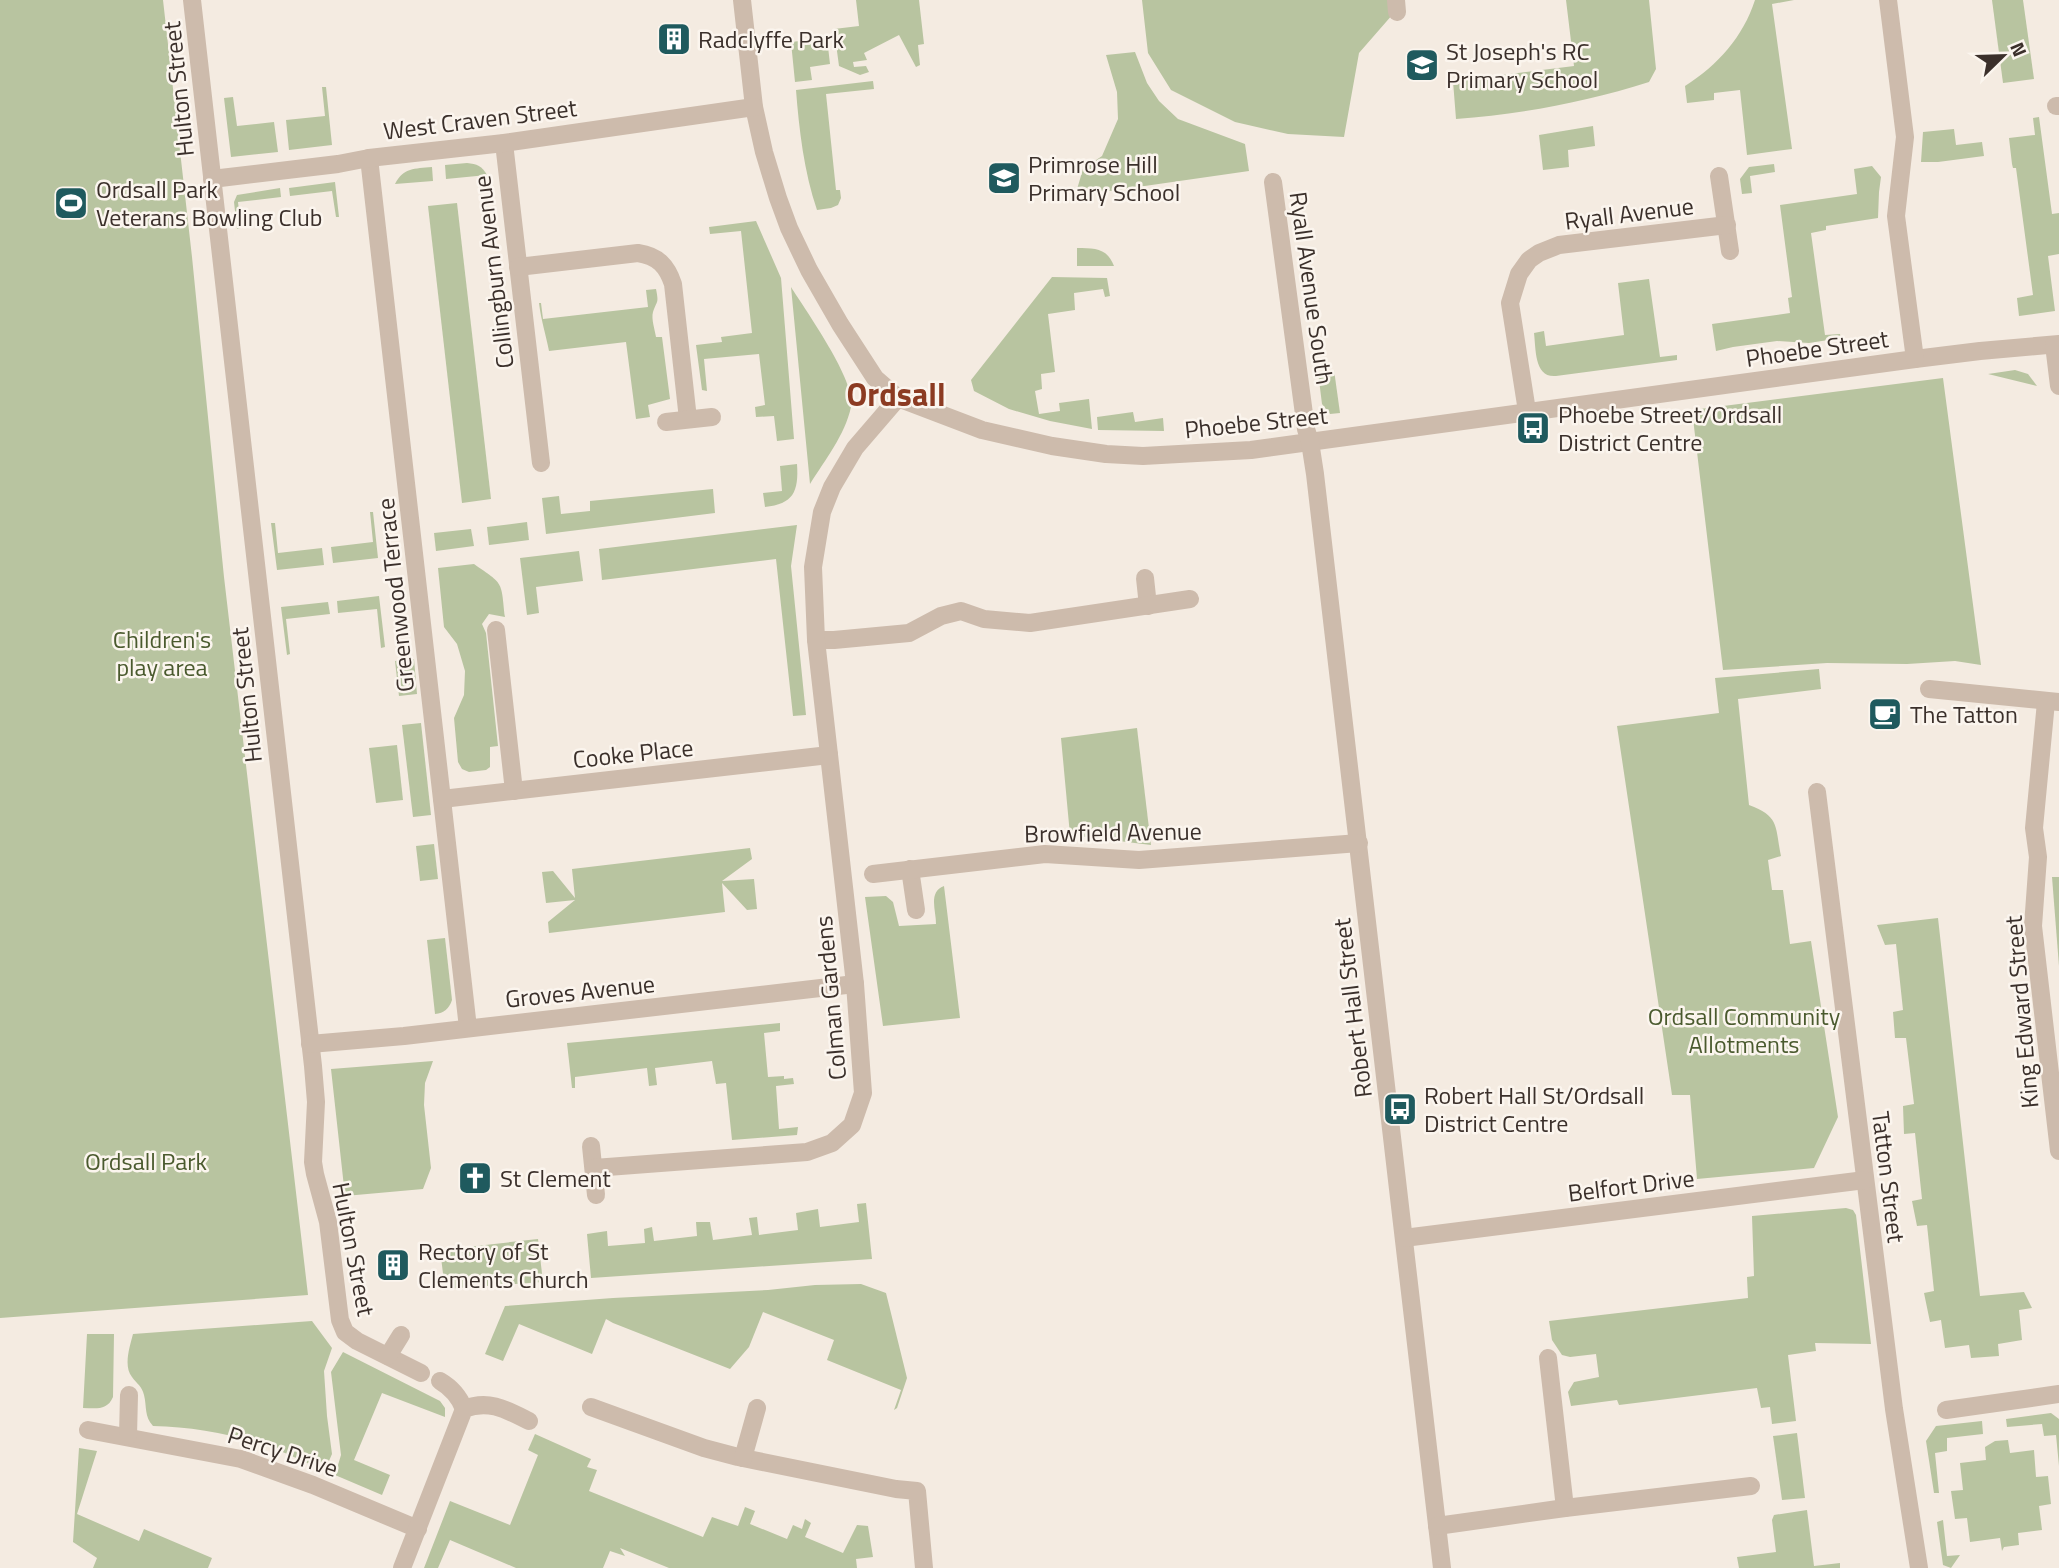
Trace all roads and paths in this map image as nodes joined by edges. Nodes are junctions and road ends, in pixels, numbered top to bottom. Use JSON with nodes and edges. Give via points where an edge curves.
{"nodes":[{"id":1,"x":192,"y":0,"type":"edge"},
{"id":2,"x":742,"y":0,"type":"edge"},
{"id":3,"x":1888,"y":0,"type":"edge"},
{"id":4,"x":754,"y":107,"type":"junction"},
{"id":5,"x":503,"y":143,"type":"junction"},
{"id":6,"x":369,"y":158,"type":"junction"},
{"id":7,"x":1719,"y":176,"type":"dead end"},
{"id":8,"x":212,"y":179,"type":"junction"},
{"id":9,"x":1273,"y":182,"type":"dead end"},
{"id":10,"x":1727,"y":225,"type":"junction"},
{"id":11,"x":1730,"y":251,"type":"dead end"},
{"id":12,"x":518,"y":267,"type":"junction"},
{"id":13,"x":2056,"y":345,"type":"edge"},
{"id":14,"x":1915,"y":359,"type":"junction"},
{"id":15,"x":2059,"y":386,"type":"edge"},
{"id":16,"x":898,"y":398,"type":"junction"},
{"id":17,"x":1527,"y":411,"type":"junction"},
{"id":18,"x":712,"y":416,"type":"dead end"},
{"id":19,"x":688,"y":419,"type":"junction"},
{"id":20,"x":666,"y":422,"type":"dead end"},
{"id":21,"x":1310,"y":442,"type":"junction"},
{"id":22,"x":541,"y":463,"type":"dead end"},
{"id":23,"x":1145,"y":578,"type":"dead end"},
{"id":24,"x":1191,"y":600,"type":"dead end"},
{"id":25,"x":1148,"y":606,"type":"junction"},
{"id":26,"x":496,"y":630,"type":"dead end"},
{"id":27,"x":816,"y":640,"type":"junction"},
{"id":28,"x":1929,"y":689,"type":"dead end"},
{"id":29,"x":2053,"y":702,"type":"edge"},
{"id":30,"x":830,"y":755,"type":"junction"},
{"id":31,"x":514,"y":791,"type":"junction"},
{"id":32,"x":1817,"y":792,"type":"dead end"},
{"id":33,"x":442,"y":799,"type":"junction"},
{"id":34,"x":1359,"y":843,"type":"junction"},
{"id":35,"x":911,"y":869,"type":"junction"},
{"id":36,"x":873,"y":874,"type":"dead end"},
{"id":37,"x":916,"y":910,"type":"dead end"},
{"id":38,"x":855,"y":984,"type":"junction"},
{"id":39,"x":468,"y":1028,"type":"junction"},
{"id":40,"x":2052,"y":1028,"type":"edge"},
{"id":41,"x":310,"y":1044,"type":"junction"},
{"id":42,"x":592,"y":1146,"type":"dead end"},
{"id":43,"x":2059,"y":1151,"type":"edge"},
{"id":44,"x":594,"y":1168,"type":"junction"},
{"id":45,"x":1865,"y":1180,"type":"junction"},
{"id":46,"x":596,"y":1195,"type":"dead end"},
{"id":47,"x":1404,"y":1238,"type":"junction"},
{"id":48,"x":401,"y":1335,"type":"dead end"},
{"id":49,"x":388,"y":1356,"type":"junction"},
{"id":50,"x":1548,"y":1358,"type":"dead end"},
{"id":51,"x":421,"y":1373,"type":"dead end"},
{"id":52,"x":440,"y":1381,"type":"dead end"},
{"id":53,"x":2059,"y":1394,"type":"edge"},
{"id":54,"x":129,"y":1395,"type":"dead end"},
{"id":55,"x":591,"y":1407,"type":"dead end"},
{"id":56,"x":757,"y":1408,"type":"dead end"},
{"id":57,"x":464,"y":1409,"type":"junction"},
{"id":58,"x":1946,"y":1410,"type":"dead end"},
{"id":59,"x":529,"y":1421,"type":"dead end"},
{"id":60,"x":88,"y":1430,"type":"dead end"},
{"id":61,"x":128,"y":1436,"type":"junction"},
{"id":62,"x":743,"y":1458,"type":"junction"},
{"id":63,"x":1751,"y":1486,"type":"dead end"},
{"id":64,"x":1565,"y":1508,"type":"junction"},
{"id":65,"x":1437,"y":1526,"type":"junction"},
{"id":66,"x":418,"y":1529,"type":"junction"},
{"id":67,"x":402,"y":1568,"type":"edge"},
{"id":68,"x":924,"y":1568,"type":"edge"},
{"id":69,"x":1442,"y":1568,"type":"edge"},
{"id":70,"x":1919,"y":1568,"type":"edge"}],
"edges":[{"from":1,"to":8,"type":"street","name":"Hulton Street"},
{"from":2,"to":4,"type":"street","name":"Phoebe Street"},
{"from":3,"to":14,"type":"street","via":[[1905,137],[1896,216]]},
{"from":4,"to":5,"type":"street","name":"West Craven Street"},
{"from":4,"to":16,"type":"street","name":"Phoebe Street","via":[[778,198],[809,270],[875,378]]},
{"from":5,"to":6,"type":"street","name":"West Craven Street"},
{"from":5,"to":12,"type":"street","name":"Collingburn Avenue"},
{"from":6,"to":8,"type":"street","name":"West Craven Street"},
{"from":6,"to":33,"type":"street","name":"Greenwood Terrace"},
{"from":7,"to":10,"type":"street","name":"Ryall Avenue"},
{"from":8,"to":41,"type":"street","name":"Hulton Street"},
{"from":9,"to":21,"type":"street","name":"Ryall Avenue South"},
{"from":10,"to":11,"type":"street","name":"Ryall Avenue"},
{"from":10,"to":17,"type":"street","name":"Ryall Avenue","via":[[1559,245],[1529,260],[1510,303]]},
{"from":12,"to":19,"type":"street","via":[[638,253],[663,264],[673,284]]},
{"from":12,"to":22,"type":"street","name":"Collingburn Avenue","via":[[540,395]]},
{"from":13,"to":14,"type":"street","name":"Phoebe Street"},
{"from":13,"to":15,"type":"street"},
{"from":14,"to":17,"type":"street","name":"Phoebe Street"},
{"from":16,"to":21,"type":"street","name":"Phoebe Street","via":[[982,430],[1106,454],[1178,455]]},
{"from":16,"to":27,"type":"street","name":"Colman Gardens","via":[[855,447],[822,512],[813,567]]},
{"from":17,"to":21,"type":"street","name":"Phoebe Street"},
{"from":18,"to":19,"type":"street"},
{"from":19,"to":20,"type":"street"},
{"from":21,"to":34,"type":"street","name":"Robert Hall Street"},
{"from":23,"to":25,"type":"street"},
{"from":24,"to":25,"type":"street"},
{"from":25,"to":27,"type":"street","via":[[1030,623],[984,619],[961,611],[909,633]]},
{"from":26,"to":31,"type":"street"},
{"from":27,"to":30,"type":"street","name":"Colman Gardens"},
{"from":28,"to":29,"type":"street","name":"King Edward Street"},
{"from":29,"to":40,"type":"street","name":"King Edward Street","via":[[2034,828],[2038,857],[2033,926]]},
{"from":30,"to":31,"type":"street","name":"Cooke Place"},
{"from":30,"to":38,"type":"street","name":"Colman Gardens"},
{"from":31,"to":33,"type":"street","name":"Cooke Place"},
{"from":32,"to":45,"type":"street","name":"Tatton Street"},
{"from":33,"to":39,"type":"street","name":"Greenwood Terrace"},
{"from":34,"to":35,"type":"street","name":"Browfield Avenue","via":[[1139,860],[1045,854]]},
{"from":34,"to":47,"type":"street","name":"Robert Hall Street"},
{"from":35,"to":36,"type":"street","name":"Browfield Avenue"},
{"from":35,"to":37,"type":"street"},
{"from":38,"to":39,"type":"street","name":"Groves Avenue"},
{"from":38,"to":44,"type":"street","name":"Colman Gardens","via":[[863,1093],[852,1125],[832,1143],[807,1152]]},
{"from":39,"to":41,"type":"street","name":"Groves Avenue"},
{"from":40,"to":43,"type":"street","name":"King Edward Street"},
{"from":41,"to":49,"type":"street","name":"Hulton Street","via":[[316,1102],[313,1162],[328,1222],[340,1320],[345,1332]]},
{"from":42,"to":44,"type":"street"},
{"from":44,"to":46,"type":"street"},
{"from":45,"to":47,"type":"street","name":"Belfort Drive"},
{"from":45,"to":70,"type":"street","name":"Tatton Street"},
{"from":47,"to":65,"type":"street","name":"Robert Hall Street"},
{"from":48,"to":49,"type":"street","name":"Hulton Street"},
{"from":49,"to":51,"type":"street","name":"Hulton Street"},
{"from":50,"to":64,"type":"street"},
{"from":52,"to":57,"type":"street","via":[[456,1394]]},
{"from":53,"to":58,"type":"street"},
{"from":54,"to":61,"type":"street"},
{"from":55,"to":62,"type":"street"},
{"from":56,"to":62,"type":"street"},
{"from":57,"to":59,"type":"street","via":[[476,1404],[496,1407]]},
{"from":57,"to":66,"type":"street"},
{"from":60,"to":61,"type":"street","name":"Percy Drive"},
{"from":61,"to":66,"type":"street","name":"Percy Drive","via":[[241,1459]]},
{"from":62,"to":68,"type":"street","via":[[917,1492]]},
{"from":63,"to":64,"type":"street"},
{"from":64,"to":65,"type":"street"},
{"from":65,"to":69,"type":"street","name":"Robert Hall Street"},
{"from":66,"to":67,"type":"street"}]}
